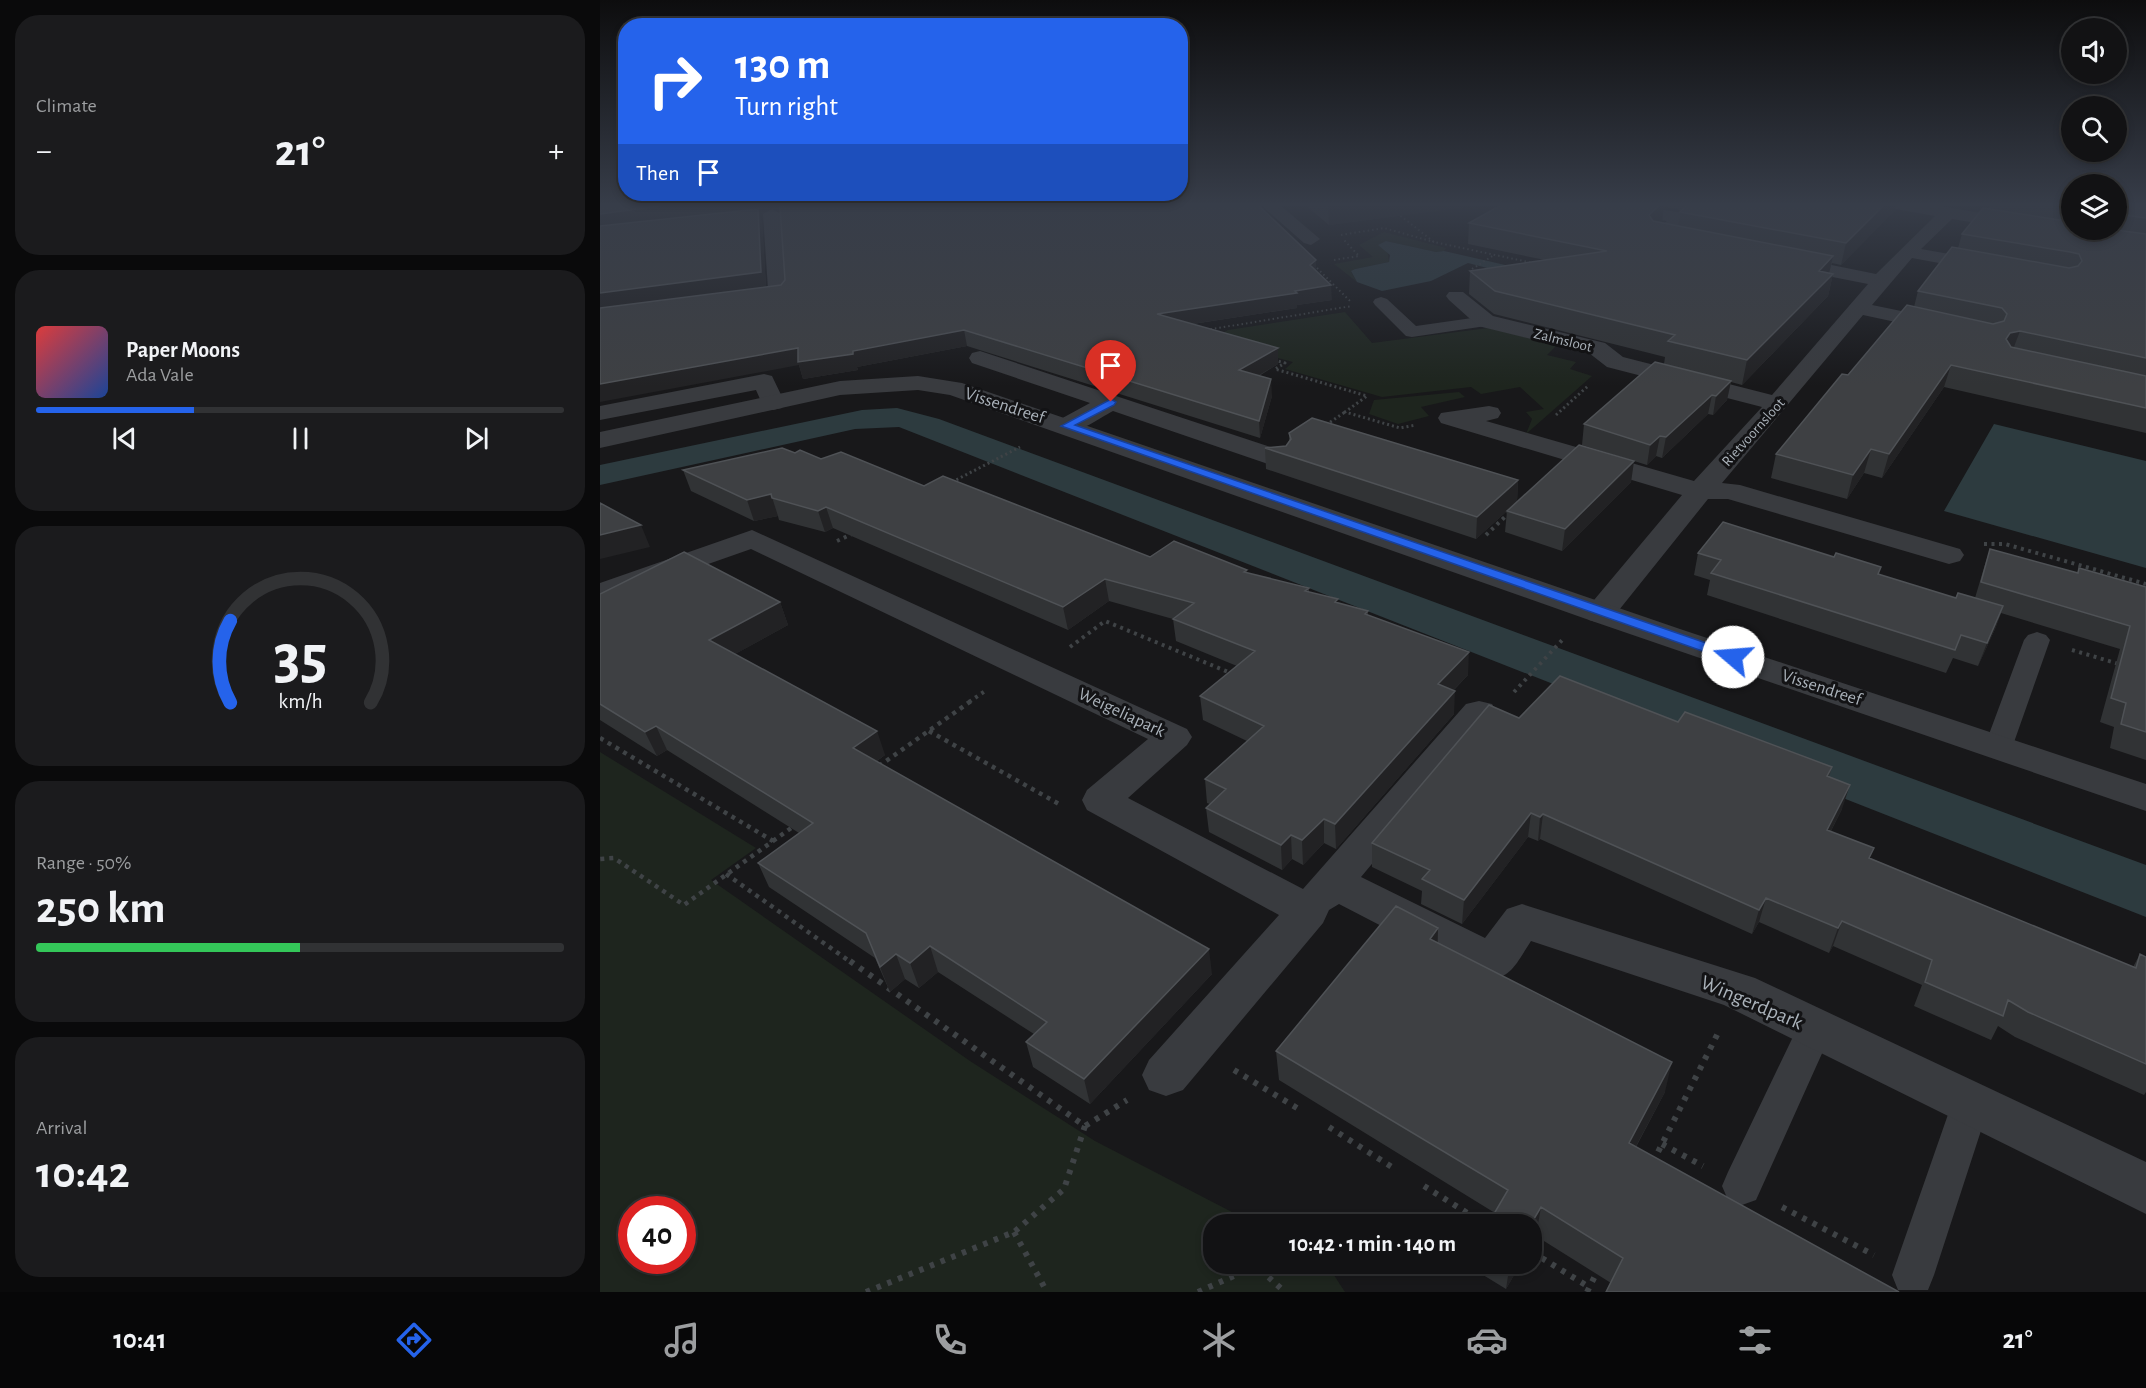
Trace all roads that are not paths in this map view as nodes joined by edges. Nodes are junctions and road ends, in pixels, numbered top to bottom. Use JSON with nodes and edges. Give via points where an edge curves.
{"nodes":[{"id":1,"x":779,"y":265,"type":"edge"},
{"id":2,"x":1802,"y":265,"type":"edge"},
{"id":3,"x":1895,"y":265,"type":"edge"},
{"id":4,"x":1985,"y":265,"type":"edge"},
{"id":5,"x":2007,"y":269,"type":"edge"},
{"id":6,"x":1881,"y":281,"type":"junction"},
{"id":7,"x":1456,"y":296,"type":"dead end"},
{"id":8,"x":719,"y":302,"type":"edge"},
{"id":9,"x":1381,"y":302,"type":"dead end"},
{"id":10,"x":1859,"y":308,"type":"junction"},
{"id":11,"x":1486,"y":321,"type":"junction"},
{"id":12,"x":1964,"y":331,"type":"edge"},
{"id":13,"x":980,"y":358,"type":"dead end"},
{"id":14,"x":1111,"y":402,"type":"junction"},
{"id":15,"x":773,"y":403,"type":"junction"},
{"id":16,"x":1778,"y":404,"type":"junction"},
{"id":17,"x":600,"y":413,"type":"edge"},
{"id":18,"x":1489,"y":413,"type":"dead end"},
{"id":19,"x":1066,"y":426,"type":"junction"},
{"id":20,"x":600,"y":440,"type":"edge"},
{"id":21,"x":1277,"y":458,"type":"edge"},
{"id":22,"x":1700,"y":491,"type":"junction"},
{"id":23,"x":1949,"y":555,"type":"dead end"},
{"id":24,"x":600,"y":593,"type":"edge"},
{"id":25,"x":1600,"y":613,"type":"junction"},
{"id":26,"x":2037,"y":640,"type":"road end"},
{"id":27,"x":1479,"y":712,"type":"dead end"},
{"id":28,"x":1999,"y":745,"type":"junction"},
{"id":29,"x":2146,"y":798,"type":"edge"},
{"id":30,"x":1320,"y":896,"type":"junction"},
{"id":31,"x":1815,"y":1029,"type":"junction"},
{"id":32,"x":1166,"y":1076,"type":"road end"},
{"id":33,"x":1971,"y":1103,"type":"junction"},
{"id":34,"x":1742,"y":1186,"type":"road end"},
{"id":35,"x":2146,"y":1189,"type":"edge"},
{"id":36,"x":1913,"y":1275,"type":"road end"}],
"edges":[{"from":1,"to":8,"type":"street","via":[[778,294]]},
{"from":2,"to":6,"type":"street"},
{"from":3,"to":6,"type":"street","name":"Rietvoornsloot"},
{"from":4,"to":5,"type":"street"},
{"from":6,"to":10,"type":"street","name":"Rietvoornsloot"},
{"from":7,"to":11,"type":"street","name":"Zalmsloot"},
{"from":9,"to":11,"type":"lane","via":[[1412,332]]},
{"from":10,"to":12,"type":"street"},
{"from":10,"to":16,"type":"street","name":"Rietvoornsloot"},
{"from":11,"to":16,"type":"street","name":"Zalmsloot","via":[[1597,348],[1615,362]]},
{"from":13,"to":14,"type":"street"},
{"from":14,"to":19,"type":"street"},
{"from":14,"to":21,"type":"street"},
{"from":15,"to":17,"type":"street","via":[[764,381]]},
{"from":15,"to":19,"type":"street","name":"Vissendreef","via":[[840,388],[918,383],[954,388]]},
{"from":15,"to":20,"type":"street","name":"Vissendreef"},
{"from":16,"to":22,"type":"street","name":"Rietvoornsloot"},
{"from":18,"to":22,"type":"street","via":[[1450,418]]},
{"from":19,"to":25,"type":"street","name":"Vissendreef"},
{"from":22,"to":23,"type":"street","via":[[1730,491]]},
{"from":22,"to":25,"type":"street","name":"Rietvoornsloot"},
{"from":24,"to":30,"type":"street","name":"Weigeliapark","via":[[752,539],[1174,737],[1101,800]]},
{"from":25,"to":28,"type":"street","name":"Vissendreef"},
{"from":26,"to":28,"type":"lane"},
{"from":27,"to":30,"type":"street"},
{"from":28,"to":29,"type":"street","name":"Vissendreef"},
{"from":30,"to":31,"type":"street","name":"Wingerdpark","via":[[1492,962],[1522,921],[1739,991]]},
{"from":30,"to":32,"type":"street"},
{"from":31,"to":33,"type":"street","name":"Wingerdpark"},
{"from":31,"to":34,"type":"lane"},
{"from":33,"to":35,"type":"street","name":"Wingerdpark"},
{"from":33,"to":36,"type":"lane"}]}
